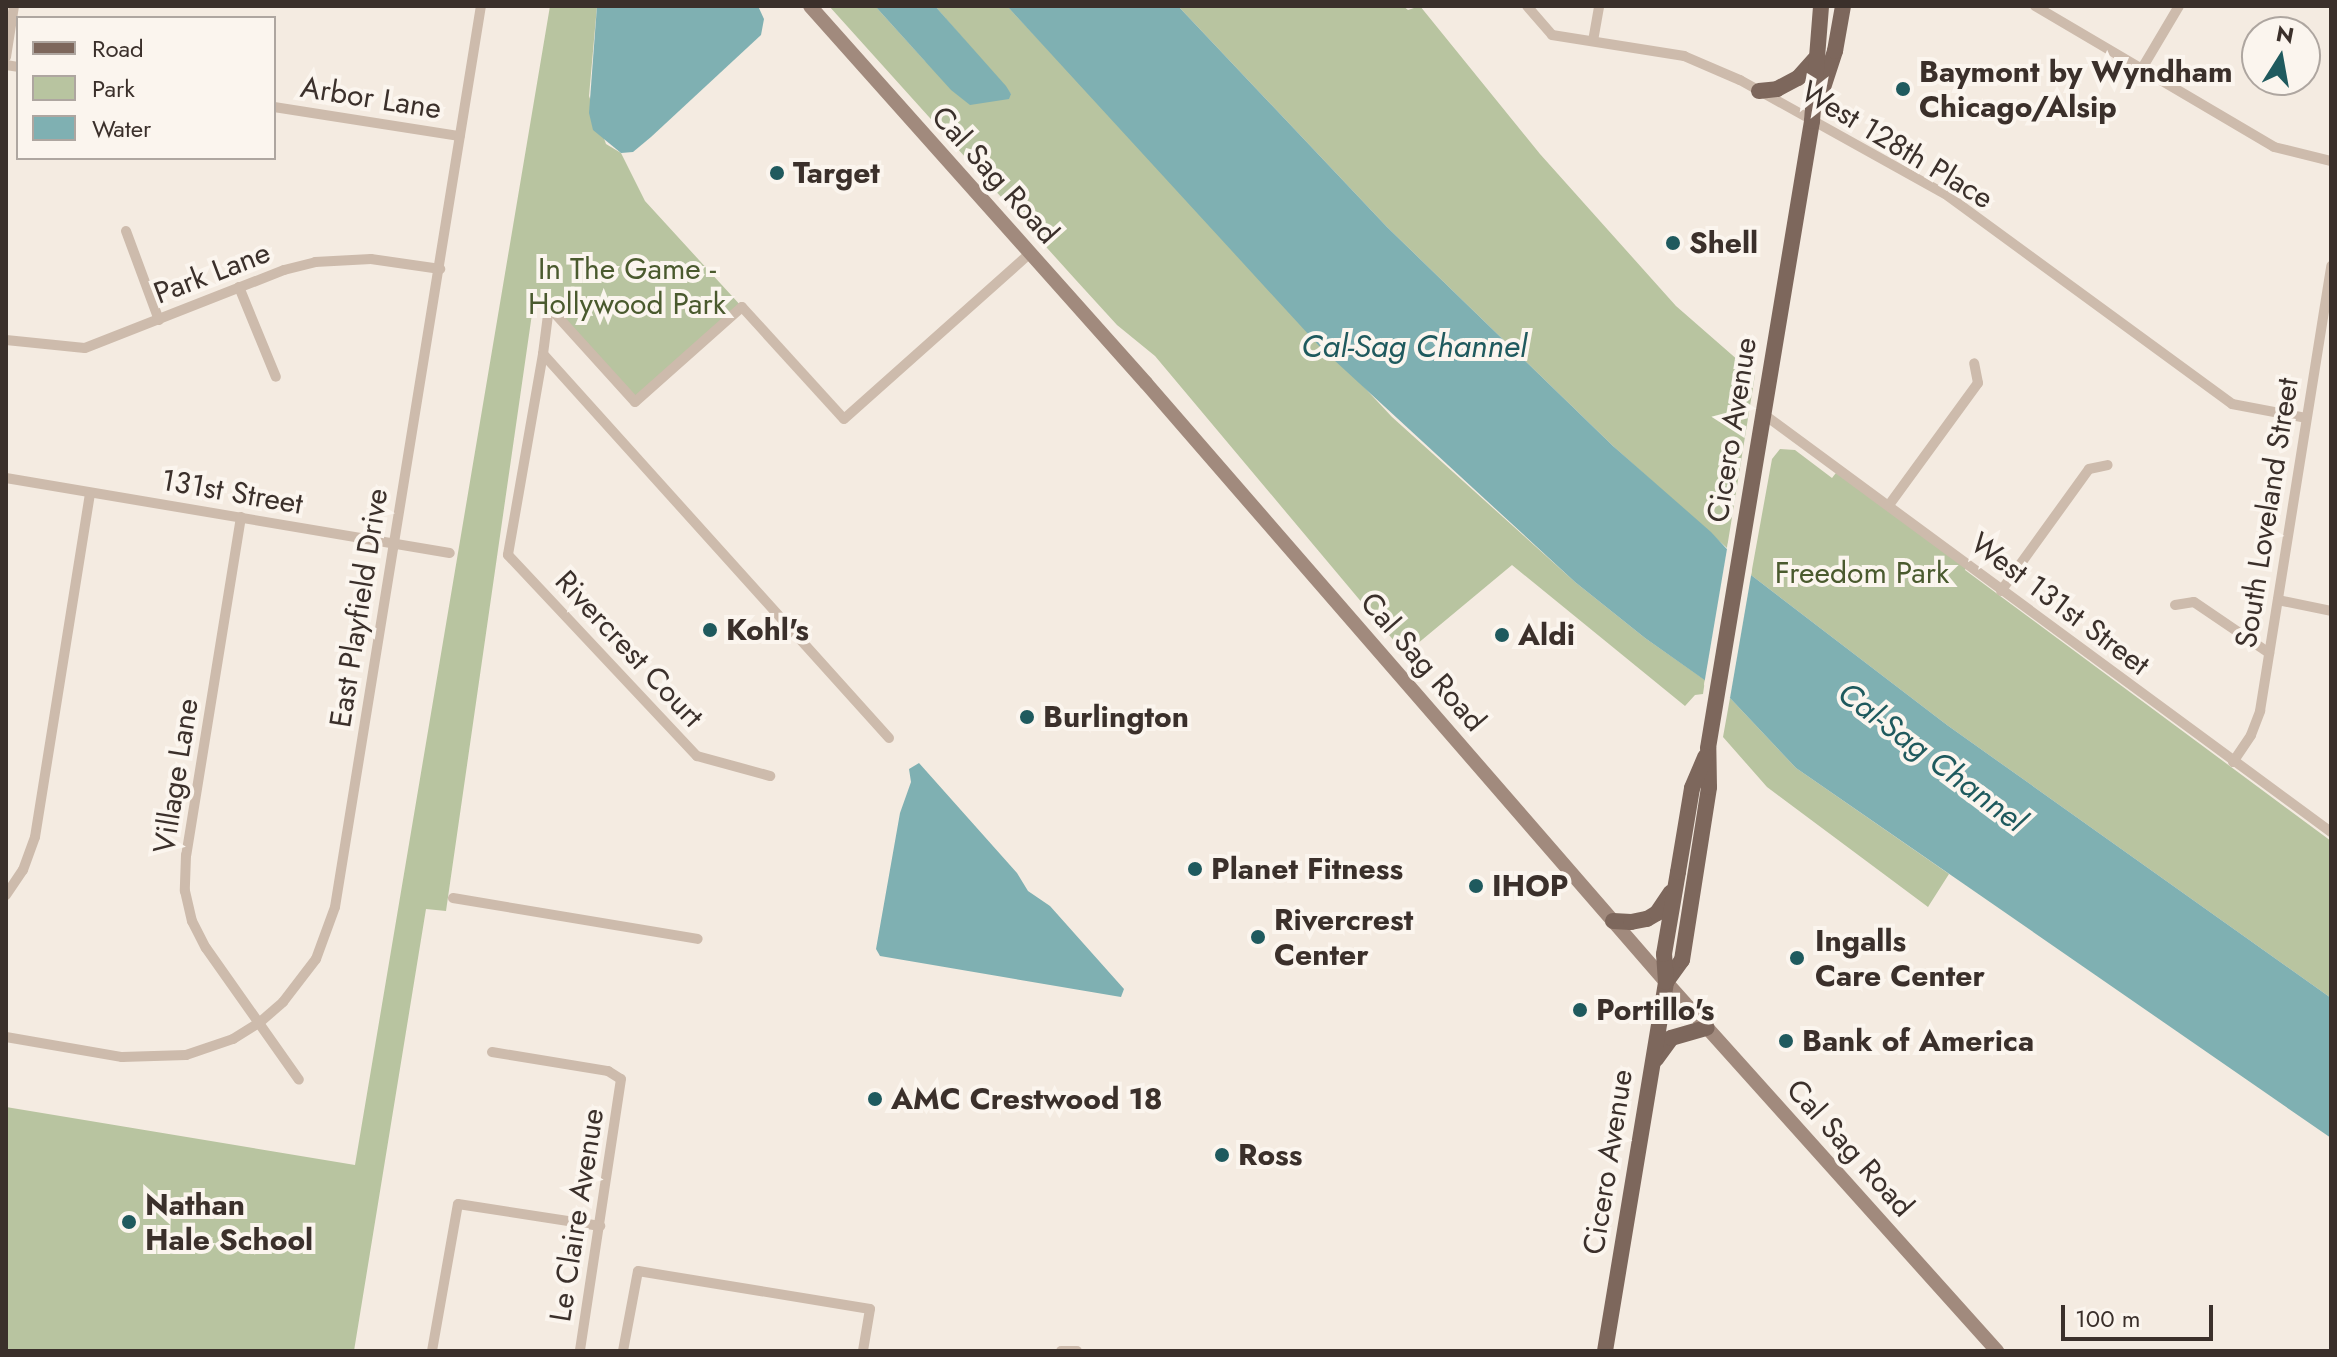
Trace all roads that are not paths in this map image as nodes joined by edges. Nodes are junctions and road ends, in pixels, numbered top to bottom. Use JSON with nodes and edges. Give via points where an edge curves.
{"nodes":[{"id":1,"x":14,"y":6,"type":"edge"},
{"id":2,"x":810,"y":6,"type":"edge"},
{"id":3,"x":1527,"y":6,"type":"edge"},
{"id":4,"x":1599,"y":6,"type":"edge"},
{"id":5,"x":1821,"y":6,"type":"edge"},
{"id":6,"x":1843,"y":6,"type":"edge"},
{"id":7,"x":2035,"y":6,"type":"edge"},
{"id":8,"x":2179,"y":6,"type":"edge"},
{"id":9,"x":477,"y":7,"type":"edge"},
{"id":10,"x":1593,"y":41,"type":"junction"},
{"id":11,"x":6,"y":57,"type":"edge"},
{"id":12,"x":1815,"y":59,"type":"junction"},
{"id":13,"x":2141,"y":70,"type":"junction"},
{"id":14,"x":1759,"y":91,"type":"junction"},
{"id":15,"x":276,"y":107,"type":"edge"},
{"id":16,"x":1812,"y":121,"type":"junction"},
{"id":17,"x":460,"y":136,"type":"junction"},
{"id":18,"x":2331,"y":161,"type":"edge"},
{"id":19,"x":126,"y":231,"type":"dead end"},
{"id":20,"x":1030,"y":253,"type":"junction"},
{"id":21,"x":2331,"y":266,"type":"edge"},
{"id":22,"x":440,"y":269,"type":"junction"},
{"id":23,"x":239,"y":287,"type":"junction"},
{"id":24,"x":159,"y":320,"type":"junction"},
{"id":25,"x":6,"y":340,"type":"edge"},
{"id":26,"x":543,"y":354,"type":"junction"},
{"id":27,"x":1974,"y":363,"type":"dead end"},
{"id":28,"x":276,"y":377,"type":"dead end"},
{"id":29,"x":1762,"y":413,"type":"junction"},
{"id":30,"x":2306,"y":418,"type":"junction"},
{"id":31,"x":2108,"y":465,"type":"dead end"},
{"id":32,"x":6,"y":478,"type":"edge"},
{"id":33,"x":90,"y":493,"type":"junction"},
{"id":34,"x":1889,"y":505,"type":"junction"},
{"id":35,"x":241,"y":517,"type":"junction"},
{"id":36,"x":393,"y":544,"type":"junction"},
{"id":37,"x":450,"y":553,"type":"dead end"},
{"id":38,"x":2001,"y":591,"type":"junction"},
{"id":39,"x":2278,"y":600,"type":"junction"},
{"id":40,"x":2175,"y":605,"type":"dead end"},
{"id":41,"x":2331,"y":611,"type":"edge"},
{"id":42,"x":2269,"y":653,"type":"junction"},
{"id":43,"x":889,"y":738,"type":"dead end"},
{"id":44,"x":1708,"y":748,"type":"junction"},
{"id":45,"x":2233,"y":762,"type":"junction"},
{"id":46,"x":770,"y":776,"type":"dead end"},
{"id":47,"x":2331,"y":832,"type":"edge"},
{"id":48,"x":1678,"y":872,"type":"junction"},
{"id":49,"x":6,"y":895,"type":"edge"},
{"id":50,"x":453,"y":898,"type":"dead end"},
{"id":51,"x":1613,"y":921,"type":"junction"},
{"id":52,"x":698,"y":939,"type":"dead end"},
{"id":53,"x":1666,"y":982,"type":"junction"},
{"id":54,"x":259,"y":1023,"type":"junction"},
{"id":55,"x":1707,"y":1028,"type":"junction"},
{"id":56,"x":6,"y":1037,"type":"edge"},
{"id":57,"x":492,"y":1052,"type":"dead end"},
{"id":58,"x":1653,"y":1064,"type":"junction"},
{"id":59,"x":299,"y":1080,"type":"dead end"},
{"id":60,"x":600,"y":1226,"type":"junction"},
{"id":61,"x":432,"y":1351,"type":"edge"},
{"id":62,"x":580,"y":1351,"type":"edge"},
{"id":63,"x":623,"y":1351,"type":"edge"},
{"id":64,"x":863,"y":1351,"type":"edge"},
{"id":65,"x":1061,"y":1351,"type":"edge"},
{"id":66,"x":1077,"y":1351,"type":"edge"},
{"id":67,"x":1605,"y":1351,"type":"edge"},
{"id":68,"x":1997,"y":1351,"type":"edge"}],
"edges":[{"from":1,"to":11,"type":"street"},
{"from":2,"to":20,"type":"main road","name":"Cal Sag Road"},
{"from":3,"to":10,"type":"street","name":"West 128th Place","via":[[1552,35]]},
{"from":4,"to":10,"type":"street"},
{"from":5,"to":12,"type":"main road","name":"Cicero Avenue"},
{"from":6,"to":16,"type":"main road","name":"Cicero Avenue"},
{"from":7,"to":13,"type":"street"},
{"from":8,"to":13,"type":"street"},
{"from":9,"to":17,"type":"street","name":"East Playfield Drive"},
{"from":10,"to":14,"type":"street","name":"West 128th Place","via":[[1684,56]]},
{"from":12,"to":14,"type":"main road","via":[[1798,78]]},
{"from":12,"to":16,"type":"main road","name":"Cicero Avenue"},
{"from":13,"to":18,"type":"street","via":[[2274,147]]},
{"from":14,"to":16,"type":"street","name":"West 128th Place"},
{"from":15,"to":17,"type":"street","name":"Arbor Lane"},
{"from":16,"to":29,"type":"main road","name":"Cicero Avenue"},
{"from":16,"to":30,"type":"street","name":"West 128th Place","via":[[1948,196],[2232,404]]},
{"from":17,"to":22,"type":"street","name":"East Playfield Drive"},
{"from":19,"to":24,"type":"street"},
{"from":20,"to":26,"type":"street","via":[[844,419],[742,307],[635,402],[549,307]]},
{"from":20,"to":51,"type":"main road","name":"Cal Sag Road"},
{"from":21,"to":30,"type":"street","name":"South Loveland Street"},
{"from":22,"to":23,"type":"street","name":"Park Lane","via":[[371,259],[334,260],[284,270]]},
{"from":22,"to":36,"type":"street","name":"East Playfield Drive"},
{"from":23,"to":24,"type":"street","name":"Park Lane"},
{"from":23,"to":28,"type":"street"},
{"from":24,"to":25,"type":"street","name":"Park Lane","via":[[85,348]]},
{"from":26,"to":43,"type":"street"},
{"from":26,"to":46,"type":"street","name":"Rivercrest Court","via":[[508,555],[697,756]]},
{"from":27,"to":34,"type":"street","via":[[1978,383]]},
{"from":29,"to":34,"type":"street","name":"West 131st Street"},
{"from":29,"to":44,"type":"main road","name":"Cicero Avenue"},
{"from":30,"to":39,"type":"street","name":"South Loveland Street"},
{"from":31,"to":38,"type":"street","via":[[2089,469]]},
{"from":32,"to":33,"type":"street","name":"131st Street"},
{"from":33,"to":35,"type":"street","name":"131st Street"},
{"from":33,"to":49,"type":"street","via":[[35,837],[23,870]]},
{"from":34,"to":38,"type":"street","name":"West 131st Street"},
{"from":35,"to":36,"type":"street","name":"131st Street"},
{"from":35,"to":54,"type":"street","name":"Village Lane","via":[[186,855],[185,891],[206,948]]},
{"from":36,"to":37,"type":"street","name":"131st Street"},
{"from":36,"to":54,"type":"street","name":"East Playfield Drive","via":[[331,920],[305,976]]},
{"from":38,"to":45,"type":"street","name":"West 131st Street"},
{"from":39,"to":41,"type":"street"},
{"from":39,"to":42,"type":"street","name":"South Loveland Street"},
{"from":40,"to":42,"type":"street","via":[[2194,602]]},
{"from":42,"to":45,"type":"street","name":"South Loveland Street","via":[[2260,711]]},
{"from":44,"to":48,"type":"main road","name":"Cicero Avenue","via":[[1692,788]]},
{"from":44,"to":53,"type":"main road","name":"Cicero Avenue","via":[[1709,787],[1682,960]]},
{"from":45,"to":47,"type":"street","name":"West 131st Street"},
{"from":48,"to":51,"type":"main road","via":[[1670,897],[1657,913],[1631,922]]},
{"from":48,"to":53,"type":"main road","name":"Cicero Avenue","via":[[1664,954]]},
{"from":50,"to":52,"type":"street"},
{"from":51,"to":53,"type":"main road","name":"Cal Sag Road"},
{"from":53,"to":55,"type":"main road","name":"Cal Sag Road"},
{"from":53,"to":58,"type":"main road","name":"Cicero Avenue"},
{"from":54,"to":56,"type":"street","name":"East Playfield Drive","via":[[233,1039],[186,1055],[139,1059]]},
{"from":54,"to":59,"type":"street","name":"Village Lane"},
{"from":55,"to":58,"type":"main road","via":[[1671,1038]]},
{"from":55,"to":68,"type":"main road","name":"Cal Sag Road"},
{"from":57,"to":60,"type":"street","name":"Le Claire Avenue","via":[[608,1071],[621,1079]]},
{"from":58,"to":67,"type":"main road","name":"Cicero Avenue"},
{"from":60,"to":61,"type":"street","via":[[458,1204]]},
{"from":60,"to":62,"type":"street","name":"Le Claire Avenue"},
{"from":63,"to":64,"type":"street","via":[[638,1271],[870,1309]]},
{"from":65,"to":66,"type":"street"}]}
